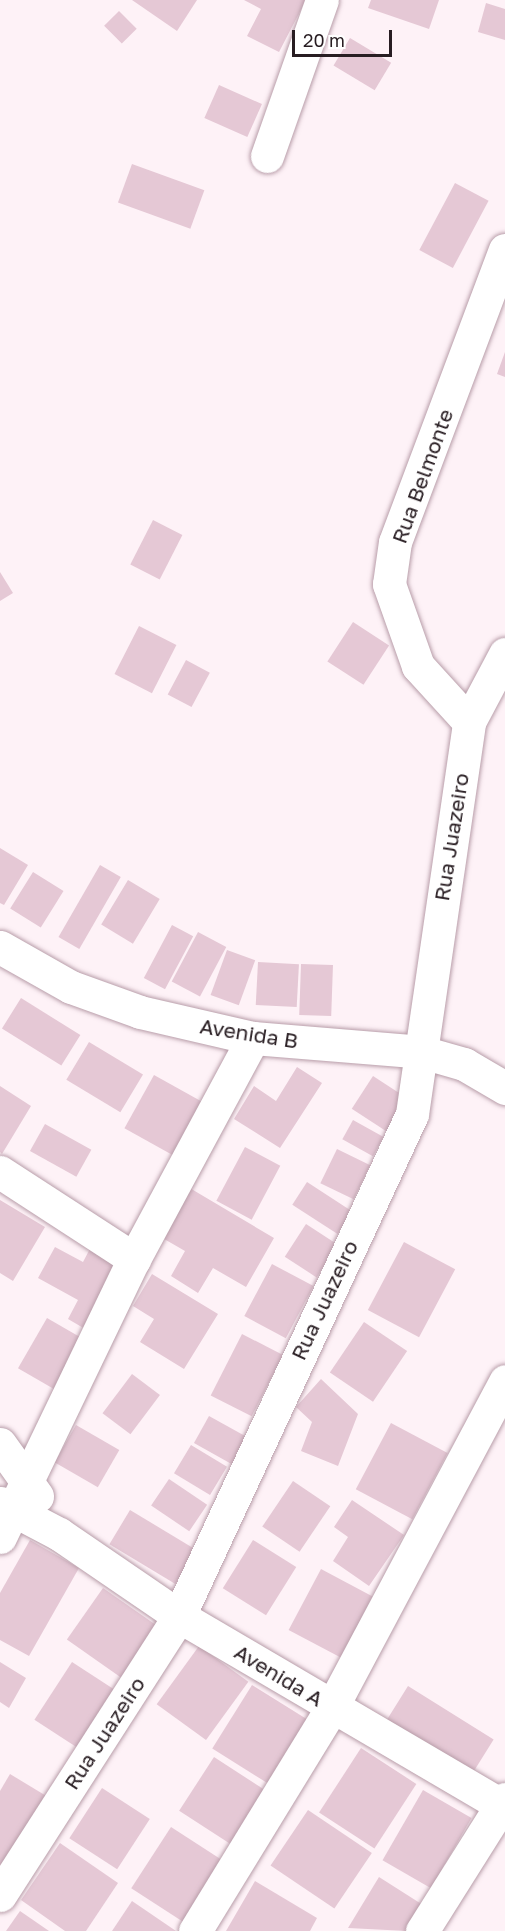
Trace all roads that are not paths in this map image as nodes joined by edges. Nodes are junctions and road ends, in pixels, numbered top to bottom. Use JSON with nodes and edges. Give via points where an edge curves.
{"nodes":[{"id":1,"x":322,"y":0,"type":"edge"},
{"id":2,"x":267,"y":156,"type":"dead end"},
{"id":3,"x":505,"y":250,"type":"edge"},
{"id":4,"x":505,"y":654,"type":"edge"},
{"id":5,"x":469,"y":722,"type":"junction"},
{"id":6,"x":0,"y":947,"type":"edge"},
{"id":7,"x":253,"y":1038,"type":"junction"},
{"id":8,"x":422,"y":1052,"type":"junction"},
{"id":9,"x":505,"y":1088,"type":"edge"},
{"id":10,"x":0,"y":1172,"type":"edge"},
{"id":11,"x":134,"y":1259,"type":"junction"},
{"id":12,"x":505,"y":1381,"type":"edge"},
{"id":13,"x":0,"y":1444,"type":"edge"},
{"id":14,"x":29,"y":1481,"type":"junction"},
{"id":15,"x":5,"y":1518,"type":"edge"},
{"id":16,"x":59,"y":1534,"type":"junction"},
{"id":17,"x":179,"y":1616,"type":"junction"},
{"id":18,"x":332,"y":1707,"type":"junction"},
{"id":19,"x":504,"y":1804,"type":"edge"},
{"id":20,"x":0,"y":1895,"type":"edge"},
{"id":21,"x":195,"y":1931,"type":"edge"},
{"id":22,"x":422,"y":1931,"type":"edge"}],
"edges":[{"from":1,"to":2,"type":"street"},
{"from":3,"to":5,"type":"street","name":"Rua Belmonte","via":[[395,542],[389,584],[418,666]]},
{"from":4,"to":5,"type":"street","name":"Rua Juazeiro"},
{"from":5,"to":8,"type":"street","name":"Rua Juazeiro"},
{"from":6,"to":7,"type":"street","name":"Avenida B","via":[[71,987],[140,1012]]},
{"from":7,"to":8,"type":"street","name":"Avenida B"},
{"from":7,"to":11,"type":"street"},
{"from":8,"to":9,"type":"street","name":"Avenida B","via":[[464,1064]]},
{"from":8,"to":17,"type":"street","name":"Rua Juazeiro","via":[[412,1114]]},
{"from":10,"to":11,"type":"street"},
{"from":11,"to":14,"type":"street"},
{"from":12,"to":18,"type":"street"},
{"from":13,"to":14,"type":"street","name":"Avenida A"},
{"from":14,"to":15,"type":"street"},
{"from":14,"to":16,"type":"street","name":"Avenida A"},
{"from":15,"to":16,"type":"street","name":"Avenida A"},
{"from":16,"to":17,"type":"street","name":"Avenida A"},
{"from":17,"to":18,"type":"street","name":"Avenida A"},
{"from":17,"to":20,"type":"street","name":"Rua Juazeiro"},
{"from":18,"to":19,"type":"street","name":"Avenida A"},
{"from":18,"to":21,"type":"street"},
{"from":19,"to":22,"type":"street"}]}
